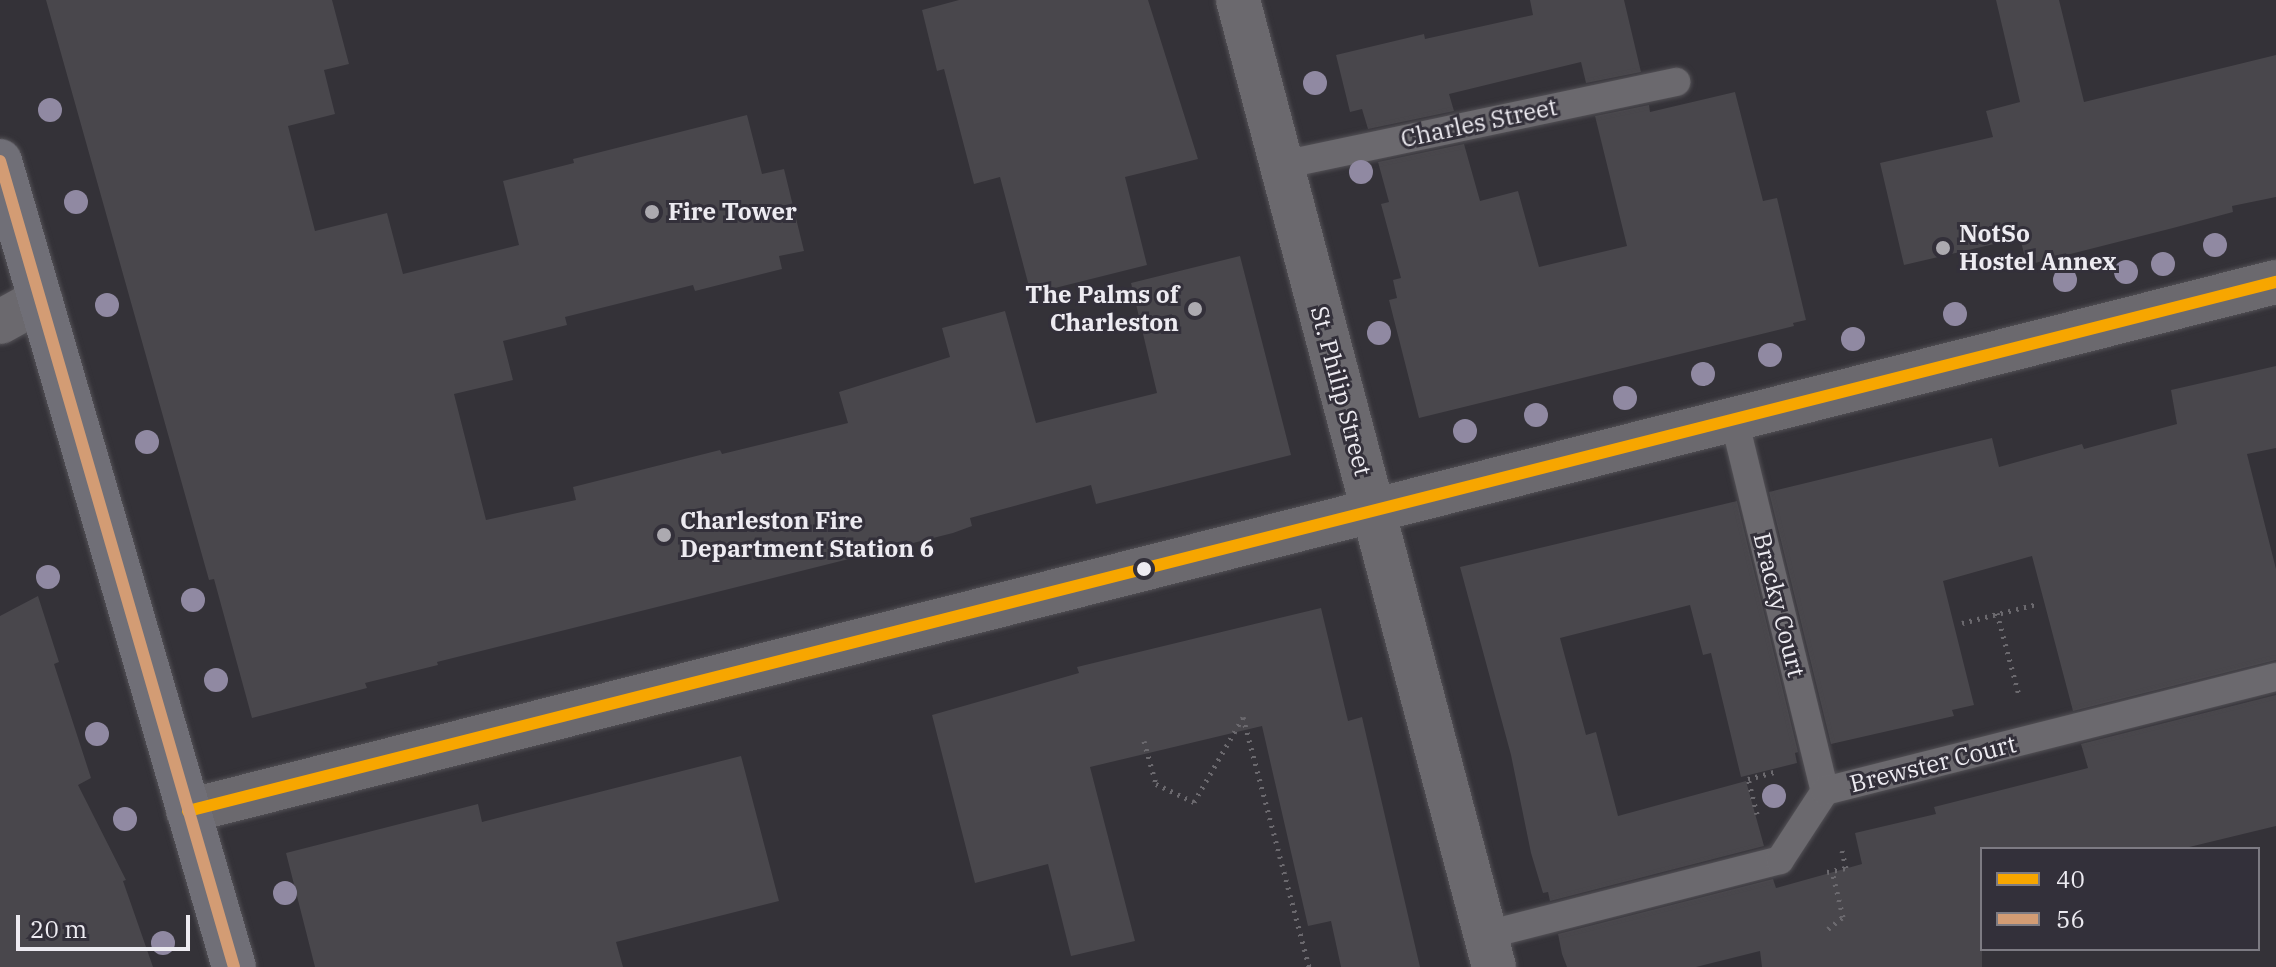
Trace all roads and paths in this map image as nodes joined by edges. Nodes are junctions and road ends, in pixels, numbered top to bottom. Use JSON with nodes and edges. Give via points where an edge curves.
{"nodes":[{"id":1,"x":1238,"y":0,"type":"edge"},
{"id":2,"x":1676,"y":82,"type":"dead end"},
{"id":3,"x":0,"y":161,"type":"edge"},
{"id":4,"x":1282,"y":165,"type":"junction"},
{"id":5,"x":2276,"y":282,"type":"edge"},
{"id":6,"x":40,"y":300,"type":"junction"},
{"id":7,"x":0,"y":322,"type":"edge"},
{"id":8,"x":1734,"y":419,"type":"junction"},
{"id":9,"x":1373,"y":511,"type":"junction"},
{"id":10,"x":2037,"y":604,"type":"dead end"},
{"id":11,"x":1997,"y":613,"type":"junction"},
{"id":12,"x":1962,"y":623,"type":"dead end"},
{"id":13,"x":2276,"y":677,"type":"edge"},
{"id":14,"x":2023,"y":708,"type":"dead end"},
{"id":15,"x":1144,"y":741,"type":"dead end"},
{"id":16,"x":1788,"y":769,"type":"dead end"},
{"id":17,"x":1825,"y":791,"type":"junction"},
{"id":18,"x":188,"y":811,"type":"junction"},
{"id":19,"x":1759,"y":819,"type":"dead end"},
{"id":20,"x":1840,"y":842,"type":"dead end"},
{"id":21,"x":1832,"y":871,"type":"junction"},
{"id":22,"x":1817,"y":875,"type":"dead end"},
{"id":23,"x":1828,"y":929,"type":"dead end"},
{"id":24,"x":1490,"y":951,"type":"edge"},
{"id":25,"x":234,"y":967,"type":"edge"},
{"id":26,"x":1309,"y":967,"type":"edge"}],
"edges":[{"from":1,"to":4,"type":"main road","name":"St. Philip Street"},
{"from":2,"to":4,"type":"lane","name":"Charles Street"},
{"from":3,"to":6,"type":"main road"},
{"from":4,"to":9,"type":"main road","name":"St. Philip Street"},
{"from":5,"to":8,"type":"main road"},
{"from":6,"to":7,"type":"main road"},
{"from":6,"to":18,"type":"main road"},
{"from":8,"to":9,"type":"main road"},
{"from":8,"to":17,"type":"lane","name":"Bracky Court"},
{"from":9,"to":18,"type":"main road"},
{"from":9,"to":24,"type":"main road","name":"St. Philip Street"},
{"from":10,"to":11,"type":"path"},
{"from":11,"to":12,"type":"path"},
{"from":11,"to":14,"type":"path"},
{"from":13,"to":17,"type":"lane","name":"Brewster Court"},
{"from":15,"to":26,"type":"path","via":[[1156,784],[1194,802],[1243,717]]},
{"from":16,"to":19,"type":"path","via":[[1748,779]]},
{"from":17,"to":24,"type":"lane","name":"Brewster Court","via":[[1780,860]]},
{"from":18,"to":25,"type":"main road"},
{"from":20,"to":21,"type":"path","via":[[1846,868]]},
{"from":21,"to":22,"type":"path"},
{"from":21,"to":23,"type":"path","via":[[1843,917]]}]}
